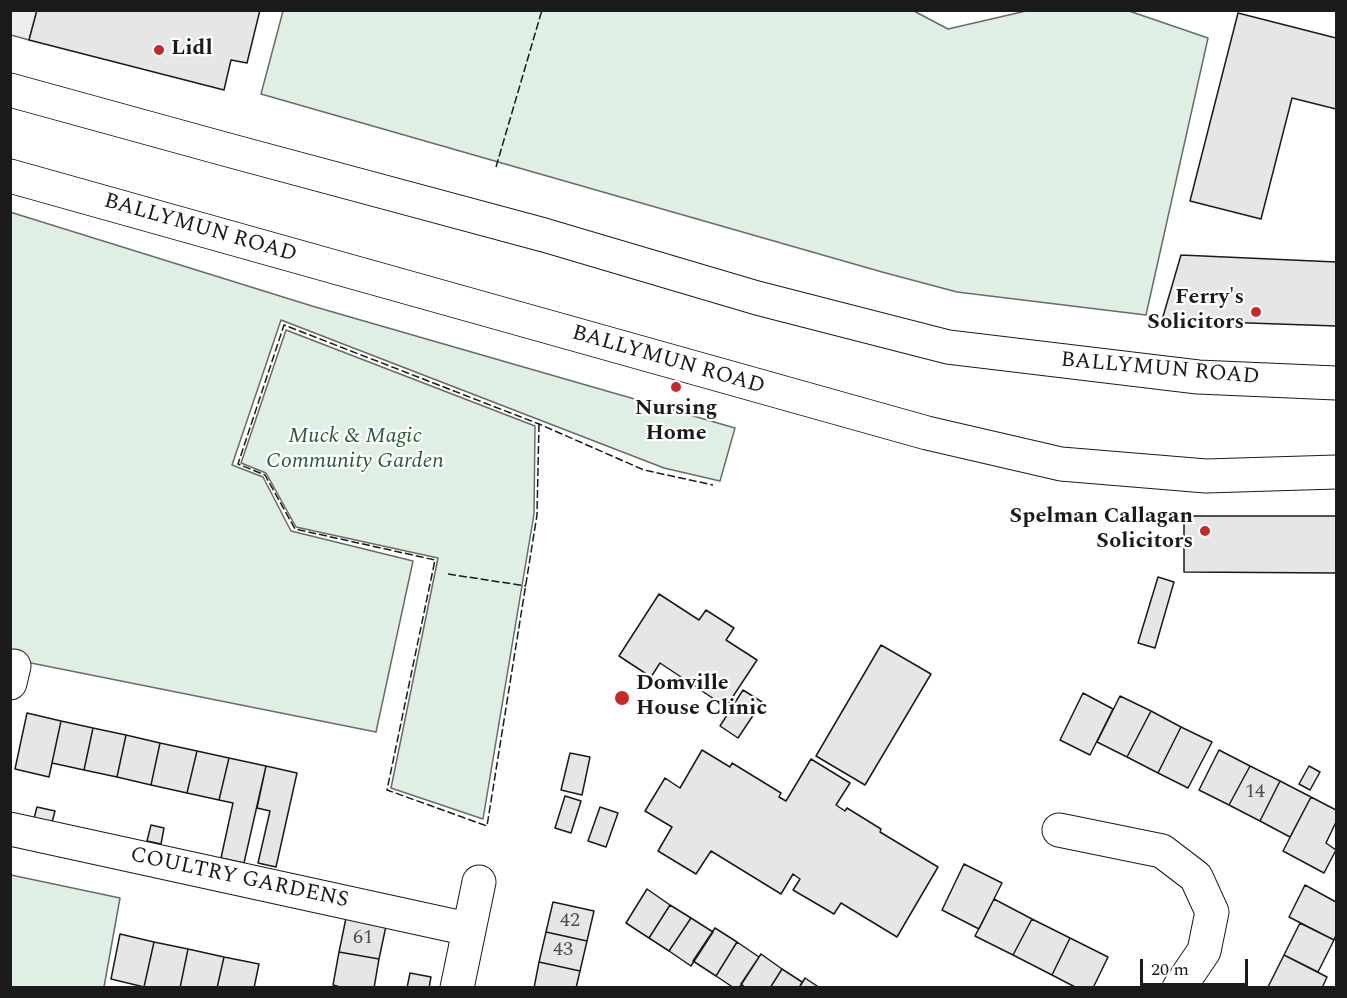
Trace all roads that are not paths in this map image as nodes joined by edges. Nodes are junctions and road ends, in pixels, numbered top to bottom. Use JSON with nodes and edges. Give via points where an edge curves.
{"nodes":[{"id":1,"x":10,"y":90,"type":"edge"},
{"id":2,"x":10,"y":176,"type":"edge"},
{"id":3,"x":1336,"y":383,"type":"edge"},
{"id":4,"x":1336,"y":472,"type":"edge"},
{"id":5,"x":10,"y":830,"type":"edge"},
{"id":6,"x":1059,"y":830,"type":"dead end"},
{"id":7,"x":479,"y":882,"type":"dead end"},
{"id":8,"x":468,"y":929,"type":"junction"},
{"id":9,"x":457,"y":987,"type":"edge"},
{"id":10,"x":1179,"y":987,"type":"edge"}],
"edges":[{"from":1,"to":3,"type":"main road","name":"BALLYMUN ROAD","via":[[544,235],[757,298],[948,347],[1198,377]]},
{"from":2,"to":4,"type":"main road","name":"BALLYMUN ROAD","via":[[927,434],[1061,464],[1206,476]]},
{"from":5,"to":8,"type":"main road","name":"COULTRY GARDENS"},
{"from":6,"to":10,"type":"main road","via":[[1162,851],[1196,877],[1212,912],[1204,951]]},
{"from":7,"to":8,"type":"main road"},
{"from":8,"to":9,"type":"main road"}]}
